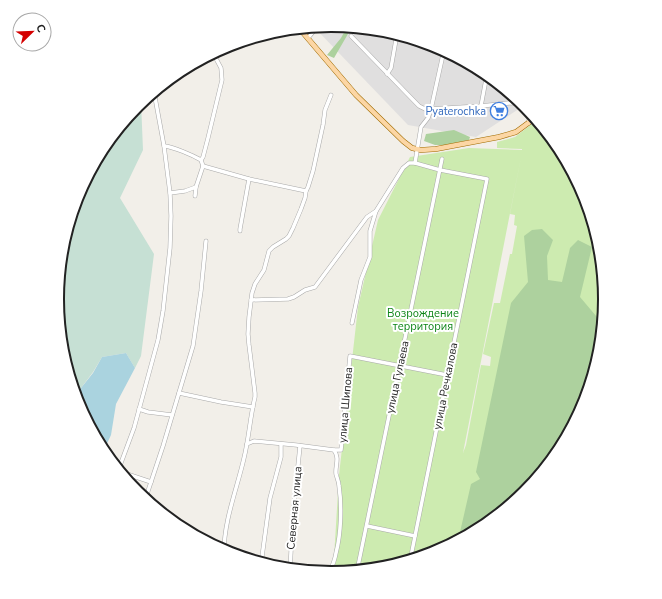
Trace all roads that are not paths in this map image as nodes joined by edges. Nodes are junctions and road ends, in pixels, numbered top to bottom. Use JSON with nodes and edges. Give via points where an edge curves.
{"nodes":[{"id":1,"x":313,"y":33,"type":"edge"},
{"id":2,"x":304,"y":34,"type":"edge"},
{"id":3,"x":351,"y":36,"type":"dead end"},
{"id":4,"x":308,"y":38,"type":"junction"},
{"id":5,"x":396,"y":40,"type":"edge"},
{"id":6,"x":443,"y":57,"type":"edge"},
{"id":7,"x":216,"y":59,"type":"edge"},
{"id":8,"x":387,"y":74,"type":"junction"},
{"id":9,"x":486,"y":81,"type":"edge"},
{"id":10,"x":331,"y":95,"type":"dead end"},
{"id":11,"x":155,"y":98,"type":"edge"},
{"id":12,"x":513,"y":103,"type":"edge"},
{"id":13,"x":481,"y":106,"type":"junction"},
{"id":14,"x":431,"y":109,"type":"junction"},
{"id":15,"x":529,"y":120,"type":"edge"},
{"id":16,"x":529,"y":123,"type":"joint"},
{"id":17,"x":164,"y":146,"type":"junction"},
{"id":18,"x":418,"y":149,"type":"junction"},
{"id":19,"x":442,"y":159,"type":"dead end"},
{"id":20,"x":201,"y":160,"type":"junction"},
{"id":21,"x":415,"y":163,"type":"junction"},
{"id":22,"x":203,"y":166,"type":"junction"},
{"id":23,"x":440,"y":170,"type":"junction"},
{"id":24,"x":249,"y":179,"type":"junction"},
{"id":25,"x":196,"y":188,"type":"junction"},
{"id":26,"x":170,"y":192,"type":"junction"},
{"id":27,"x":306,"y":192,"type":"junction"},
{"id":28,"x":195,"y":196,"type":"dead end"},
{"id":29,"x":376,"y":211,"type":"junction"},
{"id":30,"x":240,"y":231,"type":"dead end"},
{"id":31,"x":206,"y":241,"type":"dead end"},
{"id":32,"x":251,"y":300,"type":"junction"},
{"id":33,"x":352,"y":323,"type":"dead end"},
{"id":34,"x":400,"y":366,"type":"junction"},
{"id":35,"x":447,"y":376,"type":"junction"},
{"id":36,"x":179,"y":393,"type":"junction"},
{"id":37,"x":253,"y":407,"type":"junction"},
{"id":38,"x":139,"y":409,"type":"junction"},
{"id":39,"x":172,"y":415,"type":"junction"},
{"id":40,"x":247,"y":444,"type":"junction"},
{"id":41,"x":281,"y":444,"type":"junction"},
{"id":42,"x":300,"y":446,"type":"junction"},
{"id":43,"x":334,"y":450,"type":"junction"},
{"id":44,"x":120,"y":464,"type":"edge"},
{"id":45,"x":128,"y":474,"type":"edge"},
{"id":46,"x":151,"y":482,"type":"junction"},
{"id":47,"x":147,"y":494,"type":"edge"},
{"id":48,"x":367,"y":526,"type":"junction"},
{"id":49,"x":415,"y":536,"type":"junction"},
{"id":50,"x":224,"y":544,"type":"edge"},
{"id":51,"x":411,"y":555,"type":"edge"},
{"id":52,"x":262,"y":558,"type":"edge"},
{"id":53,"x":290,"y":564,"type":"edge"},
{"id":54,"x":359,"y":565,"type":"edge"},
{"id":55,"x":331,"y":567,"type":"edge"}],
"edges":[{"from":1,"to":4,"type":"street"},
{"from":2,"to":4,"type":"main road"},
{"from":3,"to":8,"type":"street"},
{"from":4,"to":18,"type":"main road","via":[[370,110],[403,141]]},
{"from":5,"to":8,"type":"street","via":[[391,68]]},
{"from":6,"to":14,"type":"street"},
{"from":7,"to":20,"type":"street","via":[[221,68],[222,80]]},
{"from":8,"to":14,"type":"street","via":[[419,106]]},
{"from":9,"to":13,"type":"street"},
{"from":10,"to":27,"type":"street","via":[[325,110],[313,171]]},
{"from":11,"to":17,"type":"street"},
{"from":12,"to":13,"type":"street"},
{"from":13,"to":14,"type":"street"},
{"from":14,"to":18,"type":"street","via":[[421,127]]},
{"from":15,"to":16,"type":"street"},
{"from":16,"to":18,"type":"main road","via":[[516,132],[493,139],[436,149]]},
{"from":17,"to":20,"type":"street"},
{"from":17,"to":26,"type":"street"},
{"from":18,"to":21,"type":"street"},
{"from":19,"to":23,"type":"street","name":"улица Гулаева"},
{"from":20,"to":22,"type":"street"},
{"from":21,"to":23,"type":"street","name":"улица Речкалова"},
{"from":21,"to":29,"type":"street","via":[[403,168]]},
{"from":22,"to":24,"type":"street"},
{"from":22,"to":25,"type":"street"},
{"from":23,"to":34,"type":"street","name":"улица Гулаева"},
{"from":23,"to":35,"type":"street","name":"улица Речкалова","via":[[487,179]]},
{"from":24,"to":27,"type":"street"},
{"from":24,"to":30,"type":"street"},
{"from":25,"to":26,"type":"street"},
{"from":25,"to":28,"type":"street"},
{"from":26,"to":38,"type":"street","via":[[170,248],[163,311],[158,340]]},
{"from":27,"to":32,"type":"street","via":[[289,236],[269,251]]},
{"from":29,"to":32,"type":"street","via":[[367,217],[315,287],[288,299]]},
{"from":29,"to":33,"type":"street","via":[[370,231],[370,257],[361,280]]},
{"from":31,"to":36,"type":"street","via":[[193,346]]},
{"from":32,"to":37,"type":"street","via":[[248,345],[255,393]]},
{"from":34,"to":35,"type":"street","name":"улица Шипова"},
{"from":34,"to":43,"type":"street","name":"улица Шипова","via":[[350,356],[341,450]]},
{"from":34,"to":48,"type":"street","name":"улица Гулаева"},
{"from":35,"to":49,"type":"street","name":"улица Речкалова"},
{"from":36,"to":37,"type":"street"},
{"from":36,"to":39,"type":"street"},
{"from":37,"to":40,"type":"street"},
{"from":38,"to":39,"type":"street"},
{"from":38,"to":44,"type":"street"},
{"from":39,"to":46,"type":"street"},
{"from":40,"to":41,"type":"street","via":[[254,441]]},
{"from":40,"to":50,"type":"street"},
{"from":41,"to":42,"type":"street"},
{"from":41,"to":52,"type":"street","via":[[281,457],[270,498]]},
{"from":42,"to":43,"type":"street"},
{"from":42,"to":53,"type":"street","name":"Северная улица"},
{"from":43,"to":55,"type":"street","via":[[337,458],[340,526]]},
{"from":45,"to":46,"type":"street"},
{"from":46,"to":47,"type":"street"},
{"from":48,"to":49,"type":"street"},
{"from":48,"to":54,"type":"street","name":"улица Гулаева"},
{"from":49,"to":51,"type":"street","name":"улица Речкалова"}]}
